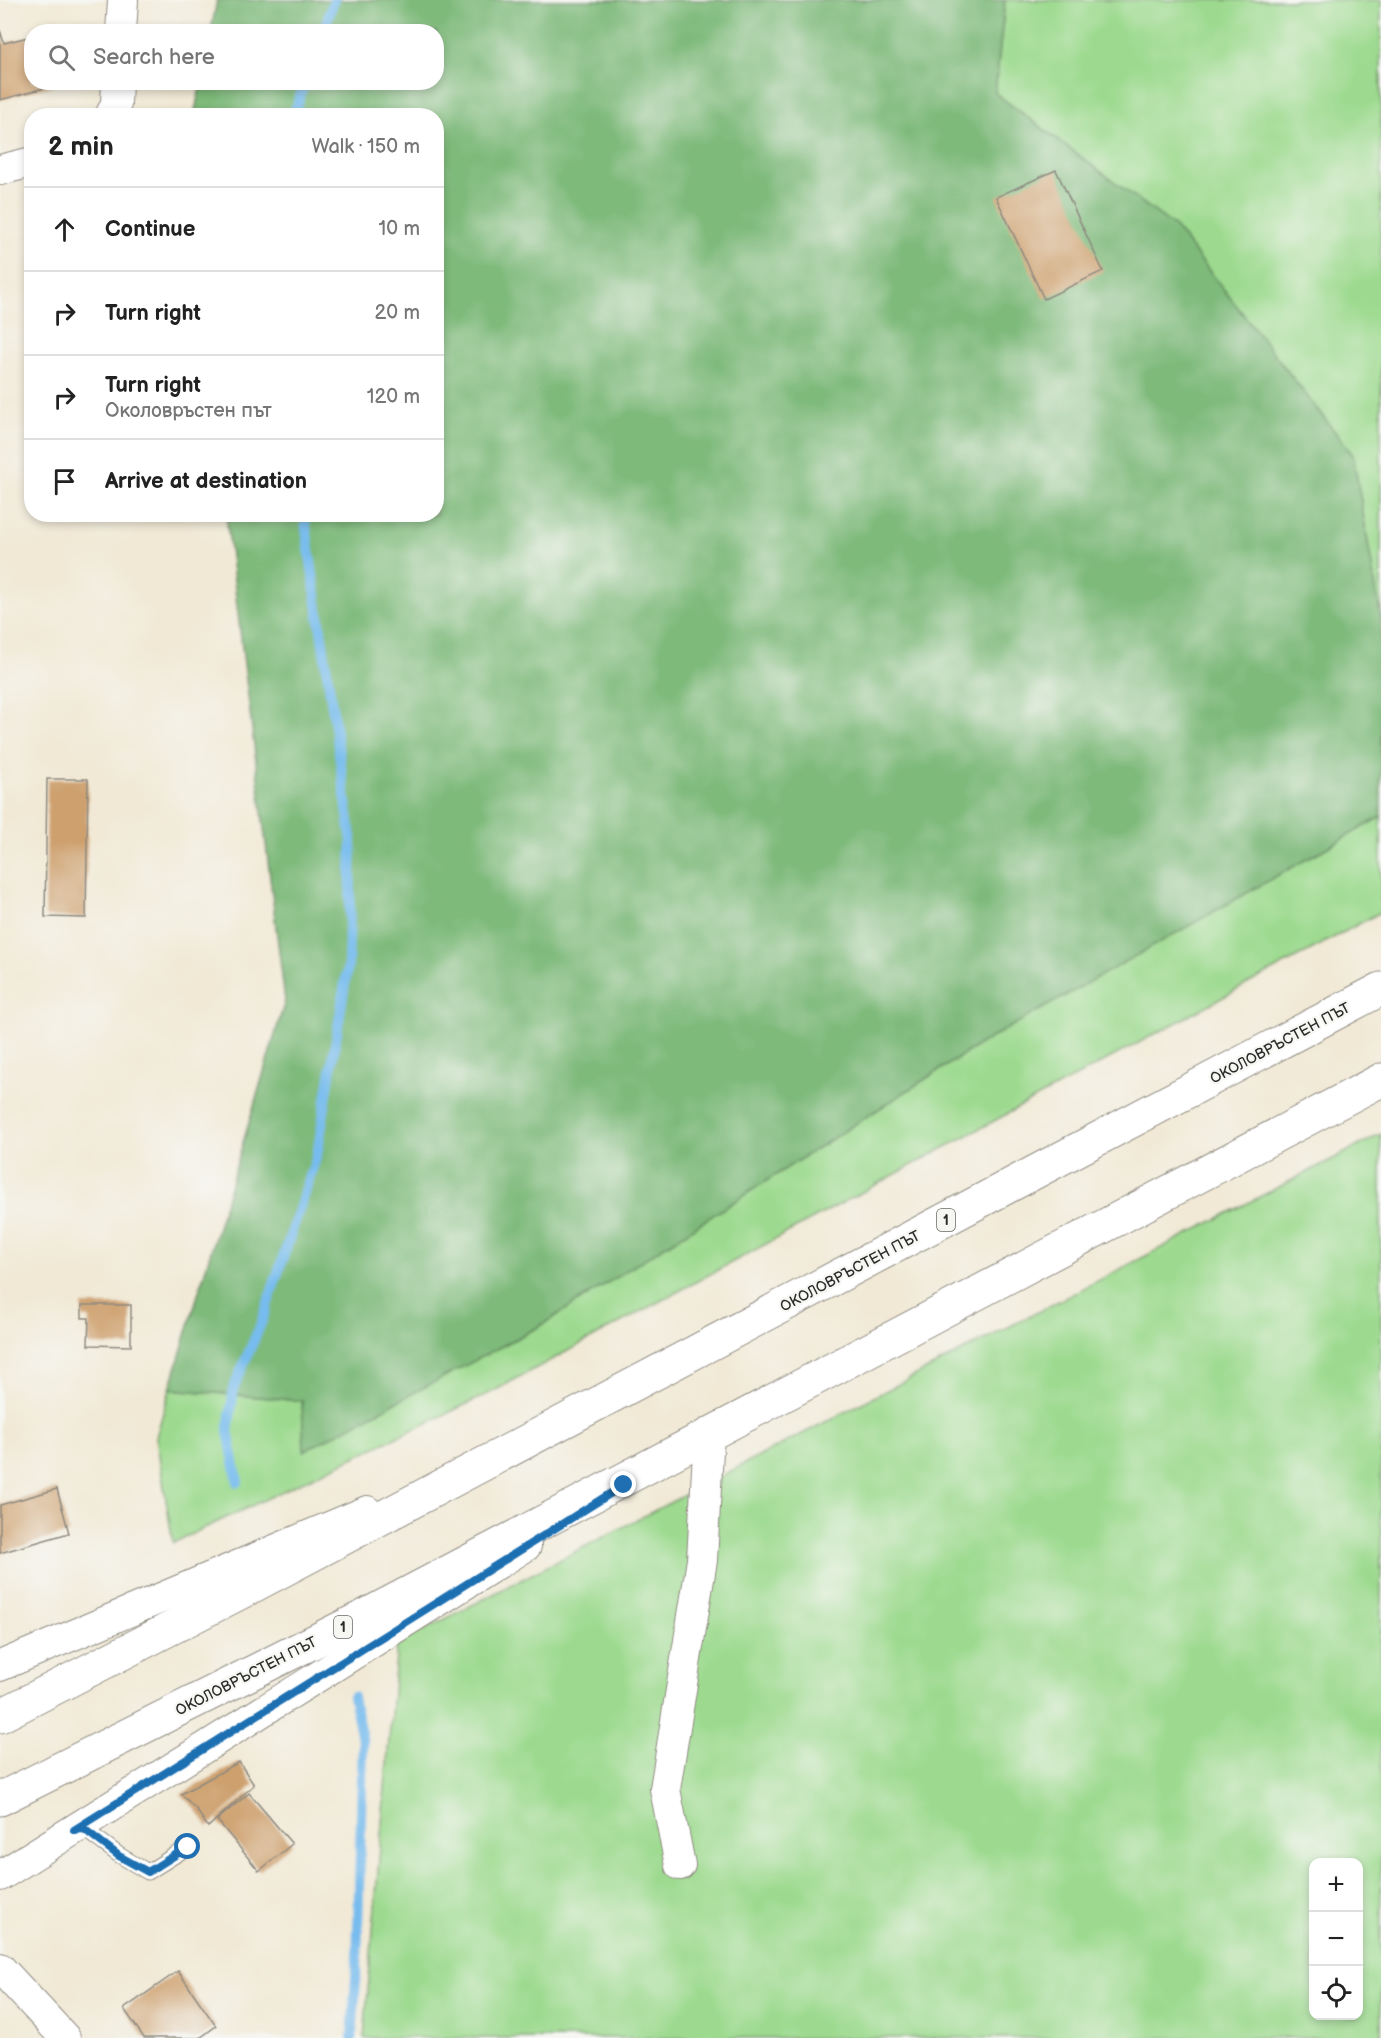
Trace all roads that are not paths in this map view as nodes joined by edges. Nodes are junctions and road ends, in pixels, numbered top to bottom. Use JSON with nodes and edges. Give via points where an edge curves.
{"nodes":[{"id":1,"x":123,"y":0,"type":"edge"},
{"id":2,"x":122,"y":24,"type":"edge"},
{"id":3,"x":117,"y":90,"type":"edge"},
{"id":4,"x":114,"y":108,"type":"edge"},
{"id":5,"x":24,"y":164,"type":"edge"},
{"id":6,"x":0,"y":170,"type":"edge"},
{"id":7,"x":1381,"y":989,"type":"edge"},
{"id":8,"x":1381,"y":1080,"type":"edge"},
{"id":9,"x":695,"y":1441,"type":"junction"},
{"id":10,"x":510,"y":1451,"type":"junction"},
{"id":11,"x":0,"y":1666,"type":"edge"},
{"id":12,"x":0,"y":1716,"type":"edge"},
{"id":13,"x":0,"y":1799,"type":"edge"},
{"id":14,"x":74,"y":1830,"type":"junction"},
{"id":15,"x":188,"y":1847,"type":"dead end"},
{"id":16,"x":680,"y":1865,"type":"dead end"},
{"id":17,"x":0,"y":1876,"type":"edge"},
{"id":18,"x":0,"y":1968,"type":"edge"},
{"id":19,"x":65,"y":2038,"type":"edge"}],
"edges":[{"from":1,"to":2,"type":"street"},
{"from":3,"to":4,"type":"street"},
{"from":5,"to":6,"type":"street"},
{"from":7,"to":10,"type":"highway","name":"ОКОЛОВРЪСТЕН ПЪТ","number":"1"},
{"from":8,"to":9,"type":"highway","name":"ОКОЛОВРЪСТЕН ПЪТ","number":"1"},
{"from":9,"to":13,"type":"highway","name":"ОКОЛОВРЪСТЕН ПЪТ","number":"1","via":[[365,1616]]},
{"from":9,"to":14,"type":"street","name":"ОКОЛОВРЪСТЕН ПЪТ"},
{"from":9,"to":16,"type":"street","via":[[702,1560],[664,1789]]},
{"from":10,"to":11,"type":"street","name":"ОКОЛОВРЪСТЕН ПЪТ"},
{"from":10,"to":12,"type":"highway","name":"ОКОЛОВРЪСТЕН ПЪТ","number":"1"},
{"from":14,"to":15,"type":"lane","via":[[84,1829],[148,1872]]},
{"from":14,"to":17,"type":"street","name":"ОКОЛОВРЪСТЕН ПЪТ"},
{"from":18,"to":19,"type":"street"}]}
